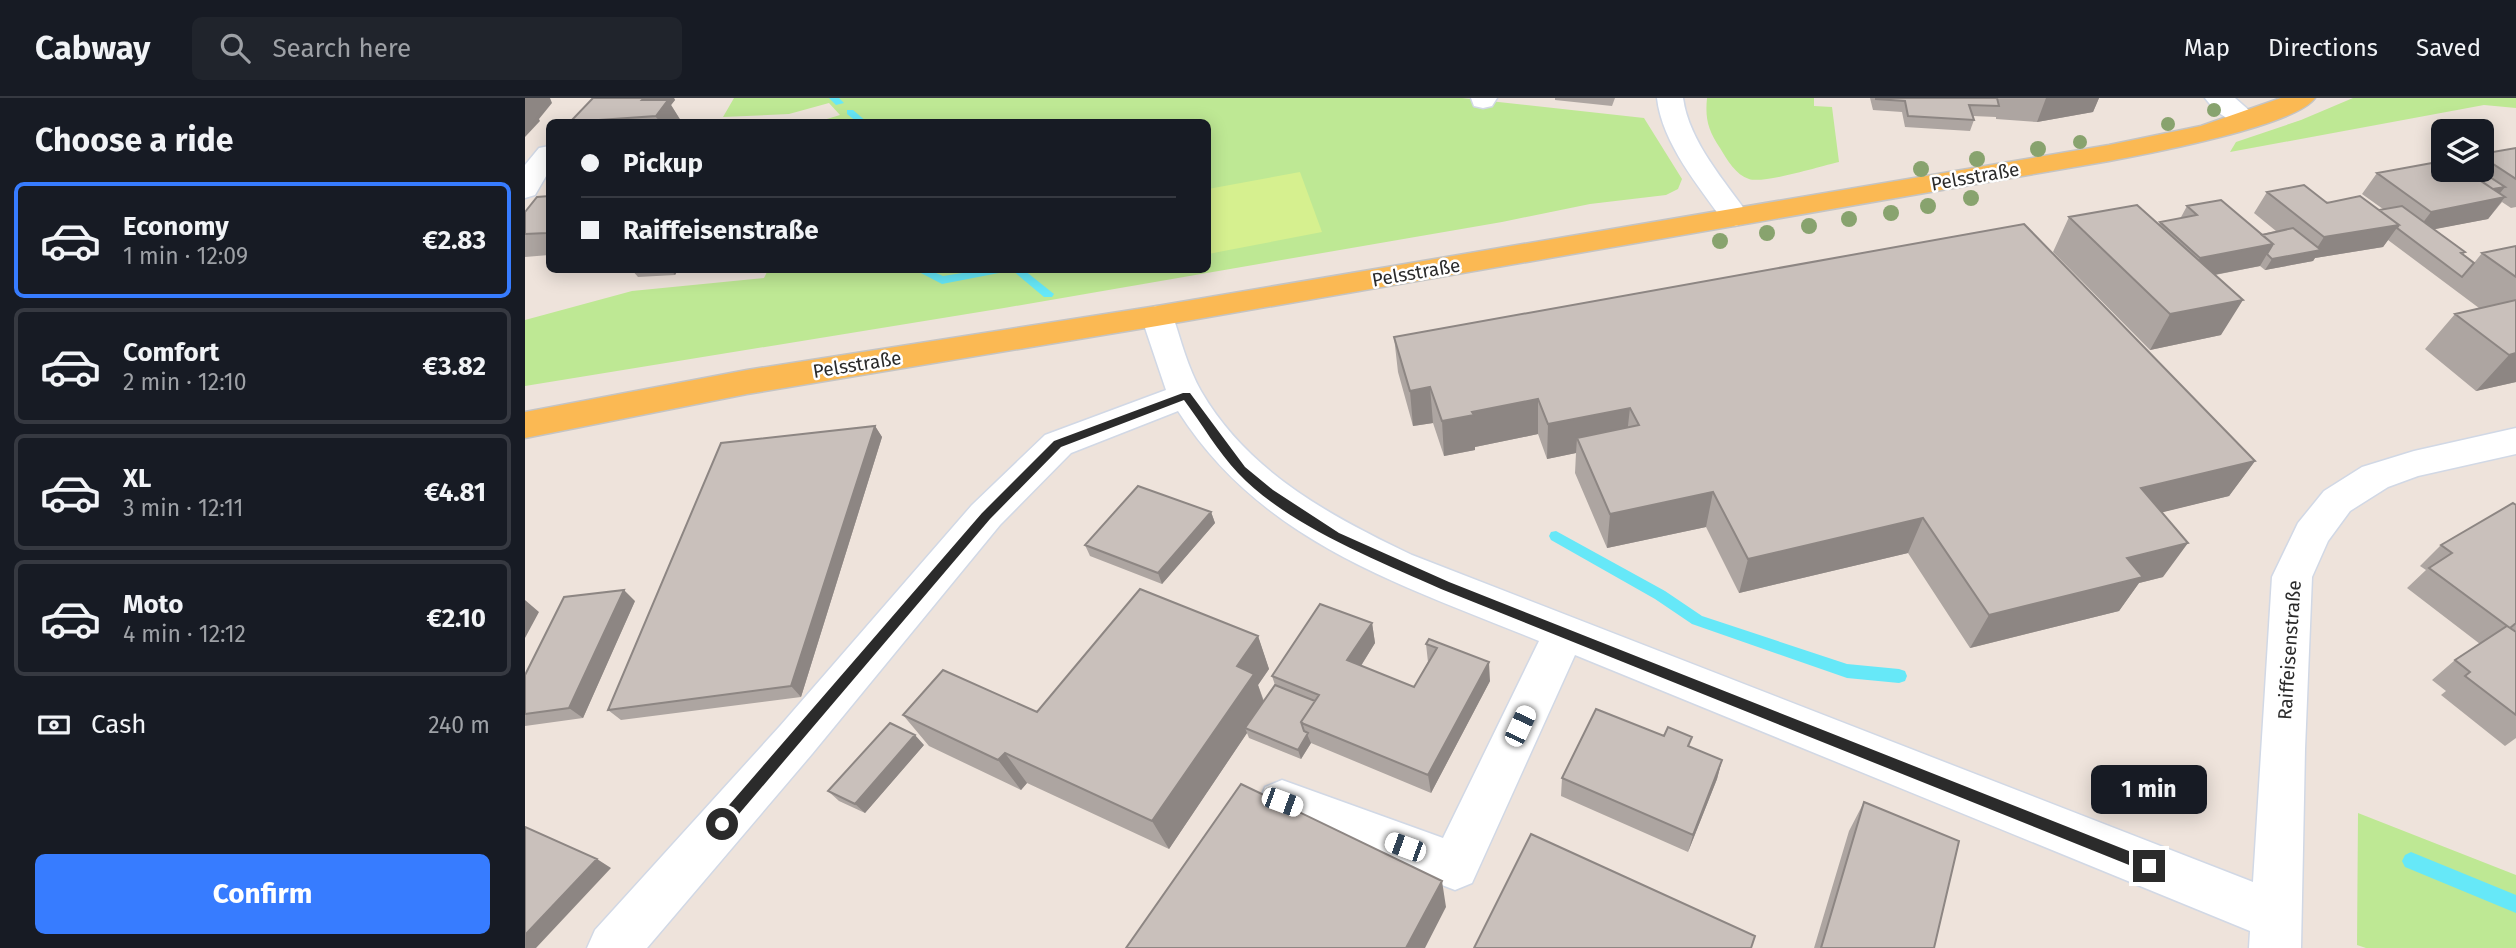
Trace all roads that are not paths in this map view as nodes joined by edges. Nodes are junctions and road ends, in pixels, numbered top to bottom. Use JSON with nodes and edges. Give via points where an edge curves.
{"nodes":[{"id":1,"x":1670,"y":98,"type":"edge"},
{"id":2,"x":2218,"y":98,"type":"edge"},
{"id":3,"x":2302,"y":98,"type":"edge"},
{"id":4,"x":2246,"y":119,"type":"junction"},
{"id":5,"x":546,"y":158,"type":"edge"},
{"id":6,"x":525,"y":189,"type":"edge"},
{"id":7,"x":546,"y":190,"type":"edge"},
{"id":8,"x":525,"y":194,"type":"edge"},
{"id":9,"x":1735,"y":217,"type":"junction"},
{"id":10,"x":1157,"y":316,"type":"junction"},
{"id":11,"x":1186,"y":395,"type":"junction"},
{"id":12,"x":525,"y":425,"type":"edge"},
{"id":13,"x":2516,"y":441,"type":"edge"},
{"id":14,"x":1564,"y":633,"type":"junction"},
{"id":15,"x":1282,"y":802,"type":"edge"},
{"id":16,"x":2276,"y":932,"type":"edge"},
{"id":17,"x":613,"y":948,"type":"edge"}],
"edges":[{"from":1,"to":9,"type":"street","via":[[1679,131]]},
{"from":2,"to":4,"type":"street"},
{"from":3,"to":4,"type":"main road","name":"Pelsstraße"},
{"from":4,"to":9,"type":"main road","name":"Pelsstraße","via":[[2133,149]]},
{"from":5,"to":6,"type":"street"},
{"from":7,"to":8,"type":"street"},
{"from":9,"to":10,"type":"main road","name":"Pelsstraße"},
{"from":10,"to":11,"type":"street","name":"Raiffeisenstraße"},
{"from":10,"to":12,"type":"main road","name":"Pelsstraße","via":[[747,382]]},
{"from":11,"to":14,"type":"street","name":"Raiffeisenstraße","via":[[1242,470],[1309,520],[1398,566]]},
{"from":11,"to":17,"type":"street","via":[[1058,444],[986,516]]},
{"from":13,"to":16,"type":"street","name":"Raiffeisenstraße","via":[[2375,477],[2337,501],[2312,534],[2293,577]]},
{"from":14,"to":15,"type":"street","via":[[1455,866]]},
{"from":14,"to":16,"type":"street","name":"Raiffeisenstraße"}]}
